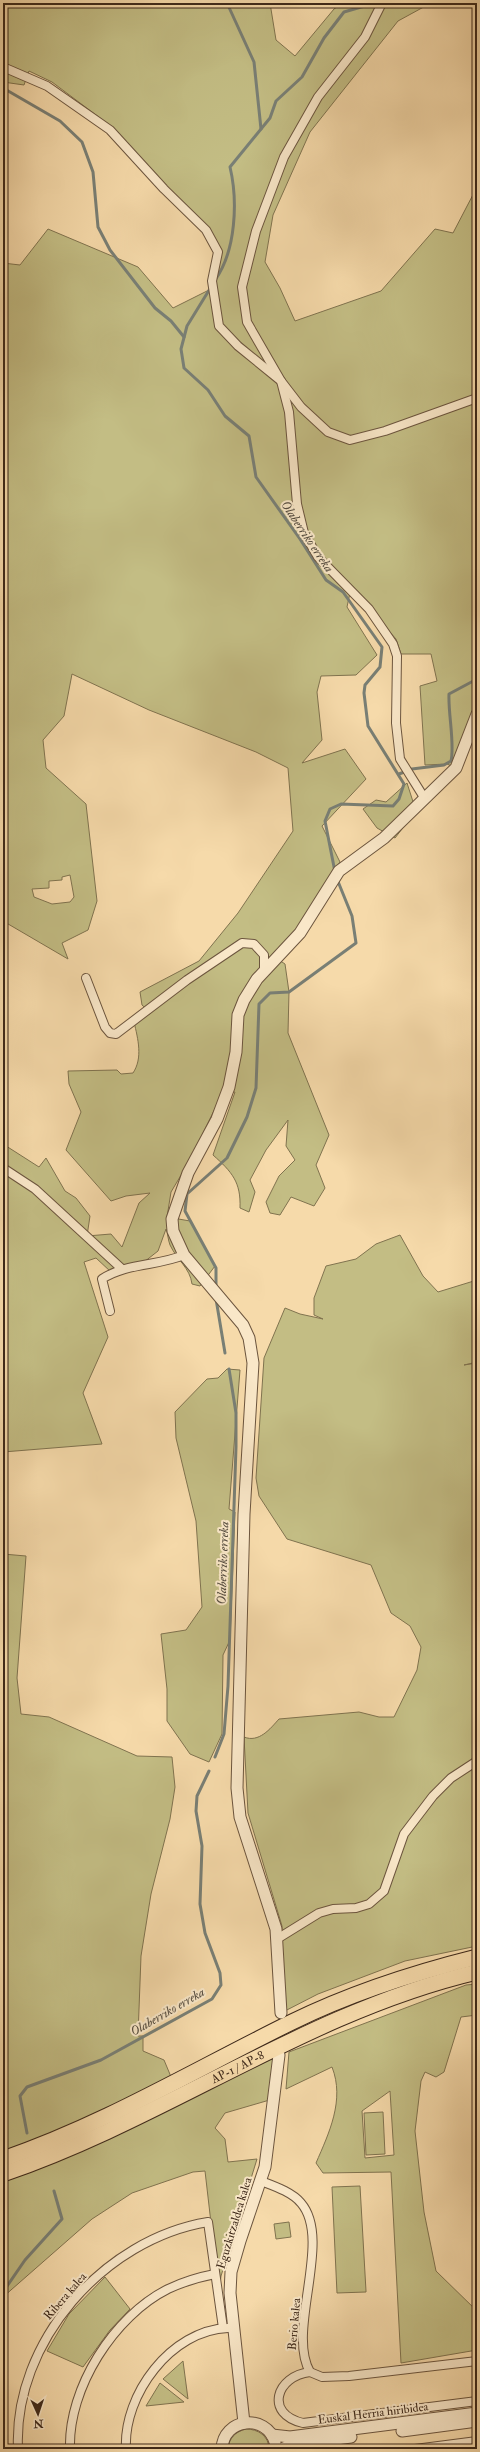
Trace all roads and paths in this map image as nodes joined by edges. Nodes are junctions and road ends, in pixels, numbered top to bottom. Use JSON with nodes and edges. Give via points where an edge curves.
{"nodes":[{"id":1,"x":382,"y":4,"type":"edge"},
{"id":2,"x":3,"y":67,"type":"edge"},
{"id":3,"x":281,"y":381,"type":"junction"},
{"id":4,"x":477,"y":398,"type":"edge"},
{"id":5,"x":477,"y":714,"type":"edge"},
{"id":6,"x":426,"y":799,"type":"junction"},
{"id":7,"x":264,"y":972,"type":"junction"},
{"id":8,"x":86,"y":978,"type":"dead end"},
{"id":9,"x":3,"y":1168,"type":"edge"},
{"id":10,"x":184,"y":1255,"type":"junction"},
{"id":11,"x":122,"y":1269,"type":"junction"},
{"id":12,"x":110,"y":1311,"type":"dead end"},
{"id":13,"x":477,"y":1761,"type":"edge"},
{"id":14,"x":277,"y":1940,"type":"junction"},
{"id":15,"x":477,"y":1957,"type":"edge"},
{"id":16,"x":477,"y":1972,"type":"edge"},
{"id":17,"x":281,"y":2013,"type":"dead end"},
{"id":18,"x":279,"y":2055,"type":"dead end"},
{"id":19,"x":3,"y":2159,"type":"edge"},
{"id":20,"x":3,"y":2174,"type":"edge"},
{"id":21,"x":261,"y":2181,"type":"junction"},
{"id":22,"x":215,"y":2274,"type":"junction"},
{"id":23,"x":228,"y":2328,"type":"junction"},
{"id":24,"x":477,"y":2360,"type":"edge"},
{"id":25,"x":310,"y":2372,"type":"junction"},
{"id":26,"x":477,"y":2401,"type":"edge"},
{"id":27,"x":477,"y":2413,"type":"edge"},
{"id":28,"x":477,"y":2421,"type":"edge"},
{"id":29,"x":244,"y":2422,"type":"junction"},
{"id":30,"x":272,"y":2435,"type":"junction"},
{"id":31,"x":477,"y":2441,"type":"edge"},
{"id":32,"x":18,"y":2449,"type":"edge"},
{"id":33,"x":70,"y":2449,"type":"edge"},
{"id":34,"x":126,"y":2449,"type":"edge"},
{"id":35,"x":222,"y":2449,"type":"edge"},
{"id":36,"x":276,"y":2449,"type":"edge"},
{"id":37,"x":281,"y":2449,"type":"edge"},
{"id":38,"x":415,"y":2449,"type":"edge"}],
"edges":[{"from":1,"to":3,"type":"street","via":[[365,37],[318,97],[290,146],[256,231],[242,287],[247,322]]},
{"from":2,"to":3,"type":"street","via":[[47,86],[110,130],[206,230],[218,252],[212,281],[219,326],[238,346]]},
{"from":3,"to":4,"type":"street","via":[[300,408],[328,432],[350,440],[385,431]]},
{"from":3,"to":6,"type":"street","via":[[289,412],[297,504],[304,533],[318,557],[369,609],[393,644],[397,656],[396,722],[400,759]]},
{"from":5,"to":6,"type":"street","via":[[456,768]]},
{"from":6,"to":7,"type":"street","via":[[384,838],[339,871],[300,933]]},
{"from":7,"to":8,"type":"street","via":[[264,955],[254,944],[242,944],[187,980],[116,1034],[110,1033],[105,1027]]},
{"from":7,"to":10,"type":"street","via":[[244,1000],[238,1015],[236,1052],[229,1087],[217,1119],[188,1173],[177,1202],[172,1220]]},
{"from":9,"to":11,"type":"street","via":[[35,1188]]},
{"from":10,"to":11,"type":"street","via":[[170,1261]]},
{"from":10,"to":14,"type":"street","via":[[243,1326],[249,1338],[253,1363],[244,1529],[237,1788],[240,1817],[266,1894]]},
{"from":11,"to":12,"type":"street","via":[[102,1278]]},
{"from":13,"to":14,"type":"street","via":[[451,1778],[433,1796],[404,1834],[384,1891],[369,1904],[319,1912]]},
{"from":14,"to":17,"type":"street"},
{"from":15,"to":19,"type":"highway","name":"AP-1 / AP-8","via":[[416,1973],[346,1998],[292,2022],[121,2110],[55,2140]]},
{"from":16,"to":20,"type":"highway","name":"AP-1 / AP-8","via":[[391,1996],[332,2020],[128,2124],[61,2153]]},
{"from":18,"to":21,"type":"street","name":"Eguzkitzaldea kalea","via":[[271,2129]]},
{"from":21,"to":23,"type":"street","name":"Eguzkitzaldea kalea","via":[[231,2272]]},
{"from":21,"to":25,"type":"street","name":"Berio kalea","via":[[279,2188],[301,2202],[310,2220],[311,2266],[303,2341],[303,2355]]},
{"from":22,"to":23,"type":"street"},
{"from":22,"to":32,"type":"street","name":"Ribera kalea","via":[[208,2222],[174,2230],[141,2246],[111,2265],[87,2286],[49,2333],[34,2364],[19,2417]]},
{"from":22,"to":33,"type":"street","via":[[168,2290],[143,2305],[117,2332],[96,2360],[84,2382],[74,2411]]},
{"from":23,"to":29,"type":"street","name":"Eguzkitzaldea kalea"},
{"from":23,"to":34,"type":"street","via":[[188,2340],[149,2374],[134,2400]]},
{"from":24,"to":25,"type":"street","via":[[349,2376],[322,2377]]},
{"from":25,"to":26,"type":"street","via":[[297,2374],[287,2381],[279,2394],[279,2405],[283,2414],[303,2423]]},
{"from":27,"to":30,"type":"street","name":"Euskal Herria hiribidea","via":[[290,2437]]},
{"from":28,"to":37,"type":"street","name":"Euskal Herria hiribidea","via":[[291,2445]]},
{"from":29,"to":30,"type":"street","via":[[263,2426]]},
{"from":29,"to":35,"type":"street","via":[[229,2431]]},
{"from":30,"to":36,"type":"street"},
{"from":31,"to":38,"type":"street"}]}
